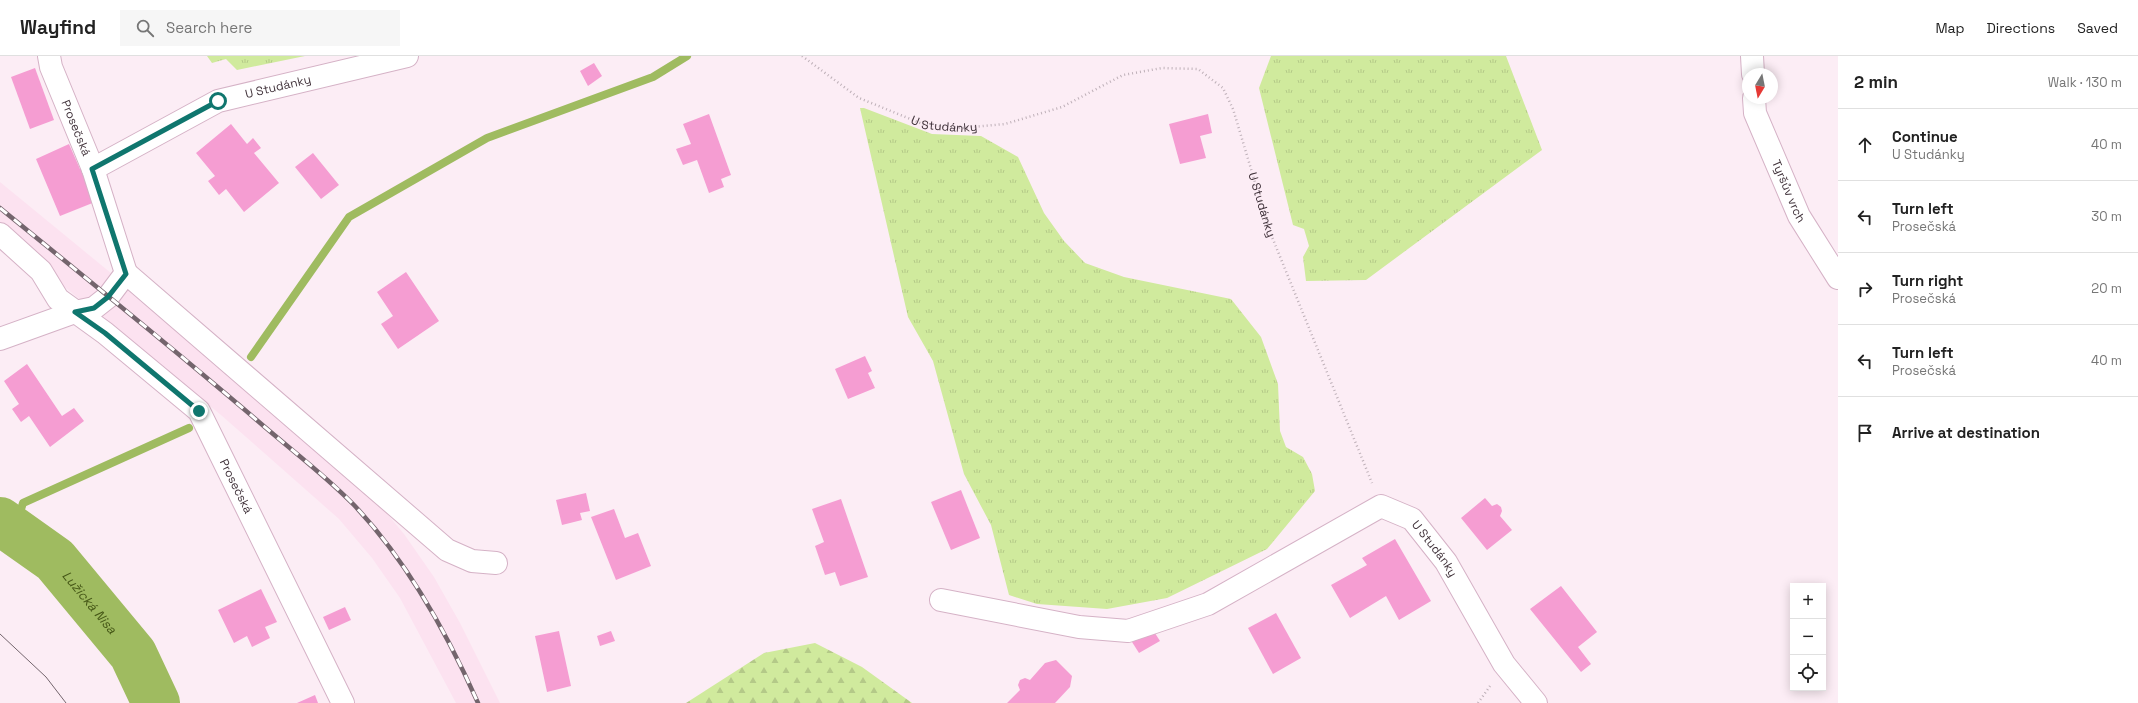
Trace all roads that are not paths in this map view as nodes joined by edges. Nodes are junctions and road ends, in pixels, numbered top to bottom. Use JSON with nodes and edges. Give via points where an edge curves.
{"nodes":[{"id":1,"x":49,"y":56,"type":"edge"},
{"id":2,"x":407,"y":56,"type":"edge"},
{"id":3,"x":1752,"y":56,"type":"edge"},
{"id":4,"x":1753,"y":68,"type":"edge"},
{"id":5,"x":1754,"y":104,"type":"edge"},
{"id":6,"x":92,"y":169,"type":"junction"},
{"id":7,"x":0,"y":234,"type":"edge"},
{"id":8,"x":126,"y":274,"type":"junction"},
{"id":9,"x":1838,"y":278,"type":"edge"},
{"id":10,"x":75,"y":312,"type":"junction"},
{"id":11,"x":0,"y":339,"type":"edge"},
{"id":12,"x":496,"y":563,"type":"dead end"},
{"id":13,"x":941,"y":600,"type":"dead end"},
{"id":14,"x":343,"y":703,"type":"edge"},
{"id":15,"x":1536,"y":703,"type":"edge"}],
"edges":[{"from":1,"to":6,"type":"street","name":"Prosečská","via":[[51,68]]},
{"from":2,"to":6,"type":"street","name":"U Studánky","via":[[218,101]]},
{"from":3,"to":4,"type":"street"},
{"from":5,"to":9,"type":"street","name":"Tyršův vrch","via":[[1755,113],[1799,216]]},
{"from":6,"to":8,"type":"street","name":"Prosečská"},
{"from":7,"to":10,"type":"street","name":"Prosečská","via":[[41,270],[58,299]]},
{"from":8,"to":10,"type":"street","via":[[108,297],[94,308]]},
{"from":8,"to":12,"type":"street","via":[[447,550],[472,561]]},
{"from":10,"to":11,"type":"street"},
{"from":10,"to":14,"type":"street","name":"Prosečská","via":[[105,333],[199,411]]},
{"from":13,"to":15,"type":"street","name":"U Studánky","via":[[1078,627],[1128,631],[1208,604],[1381,506],[1412,519],[1446,562],[1504,664]]}]}
